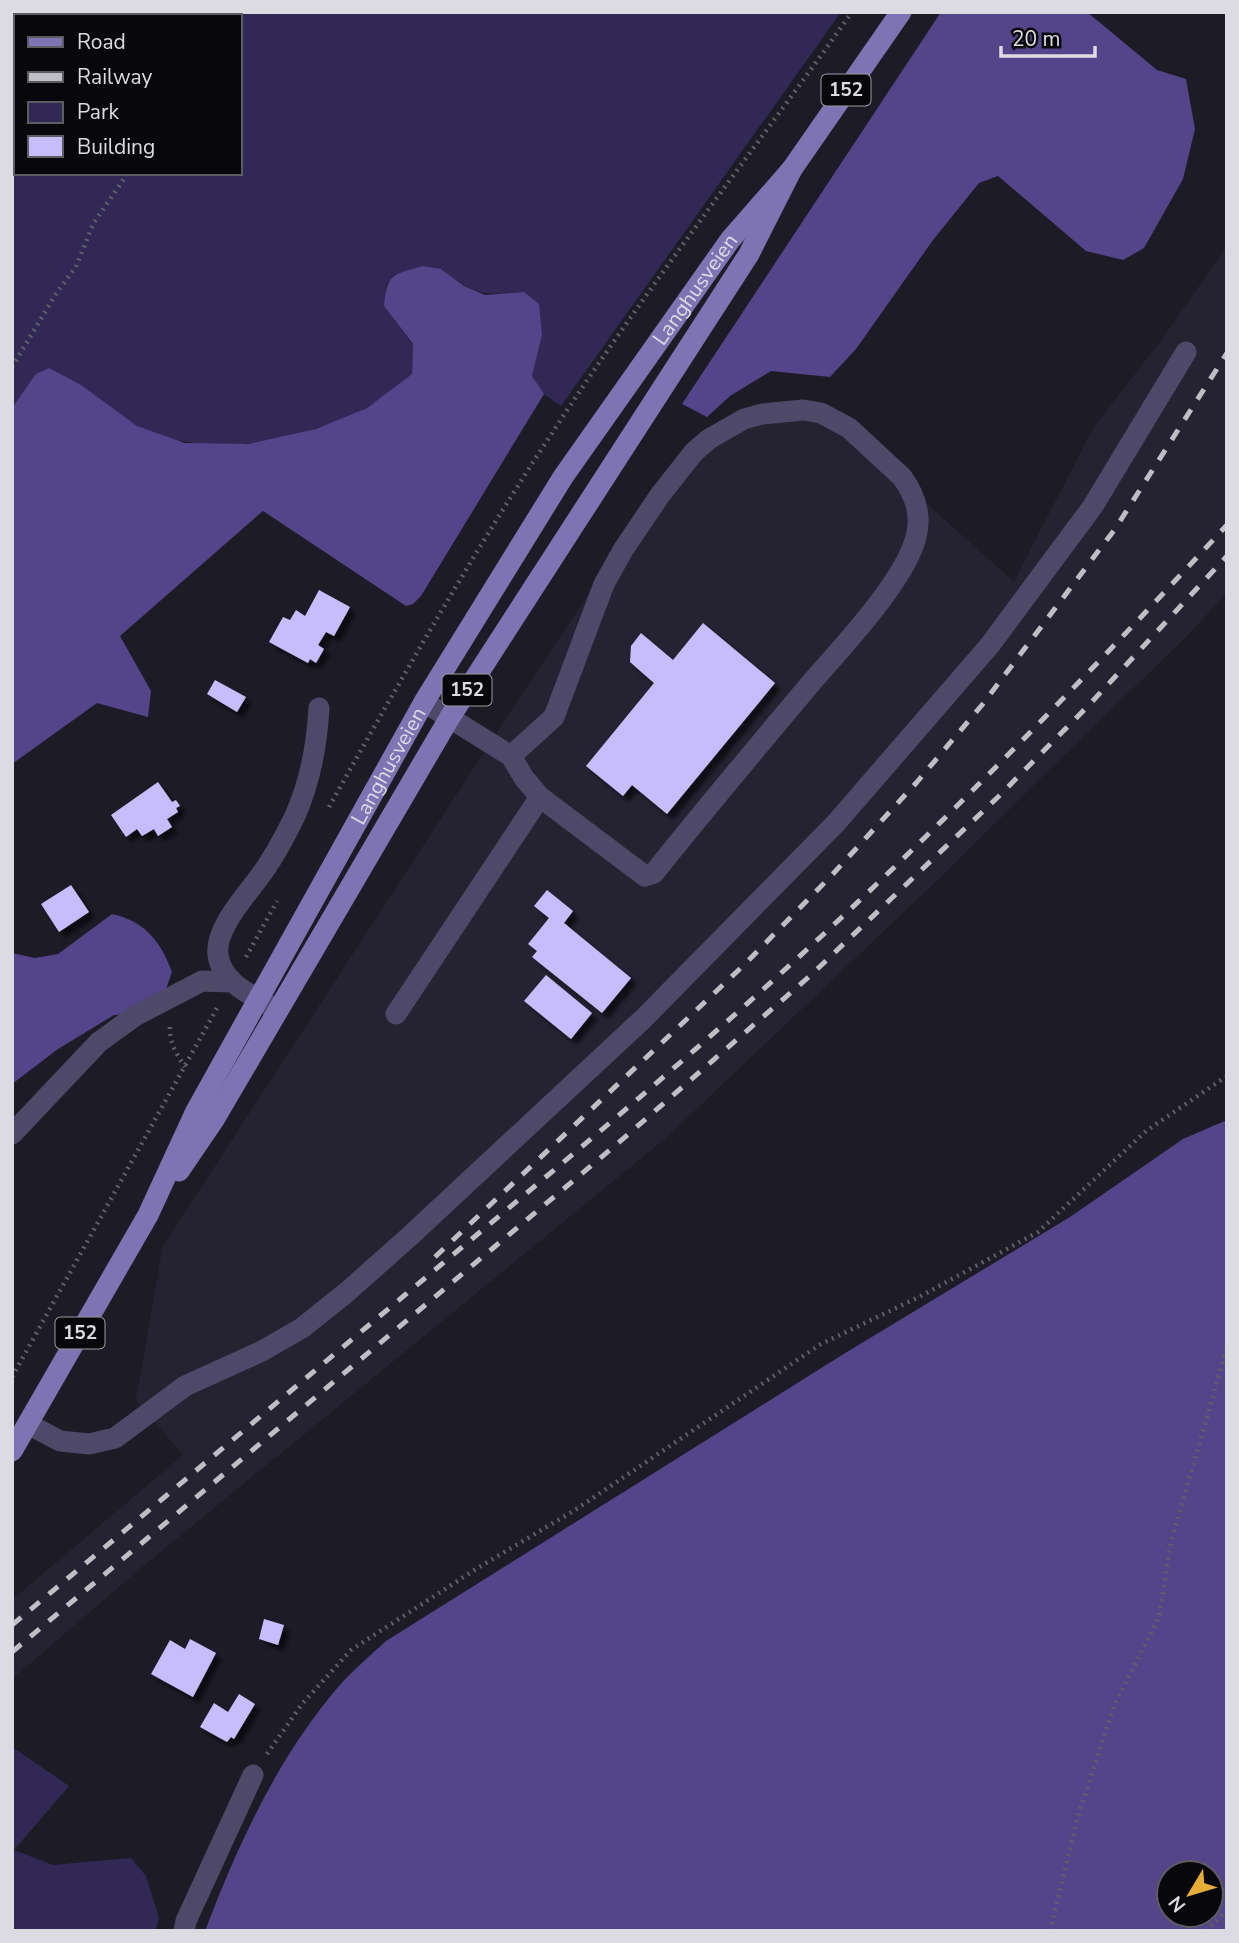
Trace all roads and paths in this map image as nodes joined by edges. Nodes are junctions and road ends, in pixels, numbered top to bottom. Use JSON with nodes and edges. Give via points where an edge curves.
{"nodes":[{"id":1,"x":901,"y":12,"type":"edge"},
{"id":2,"x":792,"y":169,"type":"junction"},
{"id":3,"x":127,"y":175,"type":"edge"},
{"id":4,"x":1186,"y":352,"type":"dead end"},
{"id":5,"x":12,"y":367,"type":"edge"},
{"id":6,"x":424,"y":702,"type":"junction"},
{"id":7,"x":319,"y":708,"type":"dead end"},
{"id":8,"x":450,"y":717,"type":"junction"},
{"id":9,"x":511,"y":757,"type":"junction"},
{"id":10,"x":540,"y":797,"type":"junction"},
{"id":11,"x":232,"y":982,"type":"junction"},
{"id":12,"x":177,"y":992,"type":"junction"},
{"id":13,"x":257,"y":998,"type":"junction"},
{"id":14,"x":279,"y":1011,"type":"junction"},
{"id":15,"x":396,"y":1014,"type":"dead end"},
{"id":16,"x":184,"y":1067,"type":"junction"},
{"id":17,"x":1227,"y":1076,"type":"edge"},
{"id":18,"x":12,"y":1134,"type":"edge"},
{"id":19,"x":148,"y":1215,"type":"junction"},
{"id":20,"x":1227,"y":1348,"type":"edge"},
{"id":21,"x":12,"y":1377,"type":"edge"},
{"id":22,"x":28,"y":1424,"type":"junction"},
{"id":23,"x":12,"y":1451,"type":"edge"},
{"id":24,"x":253,"y":1775,"type":"joint"},
{"id":25,"x":1227,"y":1910,"type":"edge"},
{"id":26,"x":184,"y":1931,"type":"edge"},
{"id":27,"x":1050,"y":1931,"type":"edge"},
{"id":28,"x":1206,"y":1931,"type":"edge"}],
"edges":[{"from":1,"to":2,"type":"main road","name":"Langhusveien","number":"152"},
{"from":2,"to":6,"type":"main road","name":"Langhusveien","number":"152","via":[[730,240],[563,477]]},
{"from":2,"to":8,"type":"main road","name":"Langhusveien","number":"152","via":[[749,254]]},
{"from":3,"to":5,"type":"path","via":[[93,224],[76,267]]},
{"from":4,"to":22,"type":"lane","via":[[1093,506],[990,645],[836,823],[643,1019],[420,1226],[302,1328],[185,1386],[115,1438],[89,1444],[60,1441]]},
{"from":6,"to":8,"type":"lane"},
{"from":6,"to":13,"type":"main road","name":"Langhusveien","number":"152"},
{"from":7,"to":11,"type":"lane","via":[[312,761],[295,815],[221,938],[218,955]]},
{"from":8,"to":9,"type":"lane"},
{"from":8,"to":14,"type":"main road","name":"Langhusveien","number":"152"},
{"from":9,"to":10,"type":"lane"},
{"from":9,"to":10,"type":"lane","via":[[554,717],[616,561],[660,495],[709,439],[762,414],[821,413],[849,428],[902,477],[914,496],[919,520],[900,572],[654,873],[645,876]]},
{"from":10,"to":15,"type":"lane"},
{"from":11,"to":12,"type":"lane","via":[[202,981]]},
{"from":11,"to":13,"type":"lane"},
{"from":11,"to":16,"type":"path"},
{"from":12,"to":16,"type":"path","via":[[169,1032]]},
{"from":12,"to":18,"type":"lane","via":[[99,1042]]},
{"from":13,"to":14,"type":"lane"},
{"from":13,"to":19,"type":"main road","name":"Langhusveien","number":"152","via":[[196,1111]]},
{"from":14,"to":19,"type":"main road","name":"Langhusveien","number":"152","via":[[215,1118]]},
{"from":16,"to":21,"type":"path"},
{"from":17,"to":24,"type":"path","via":[[1146,1131],[1038,1232],[821,1344],[575,1510],[351,1650],[302,1704]]},
{"from":19,"to":22,"type":"main road","name":"Langhusveien","number":"152"},
{"from":20,"to":27,"type":"path","via":[[1171,1541],[1159,1617],[1114,1706],[1079,1816]]},
{"from":22,"to":23,"type":"main road","name":"Langhusveien","number":"152"},
{"from":24,"to":26,"type":"lane"},
{"from":25,"to":28,"type":"path"}]}
